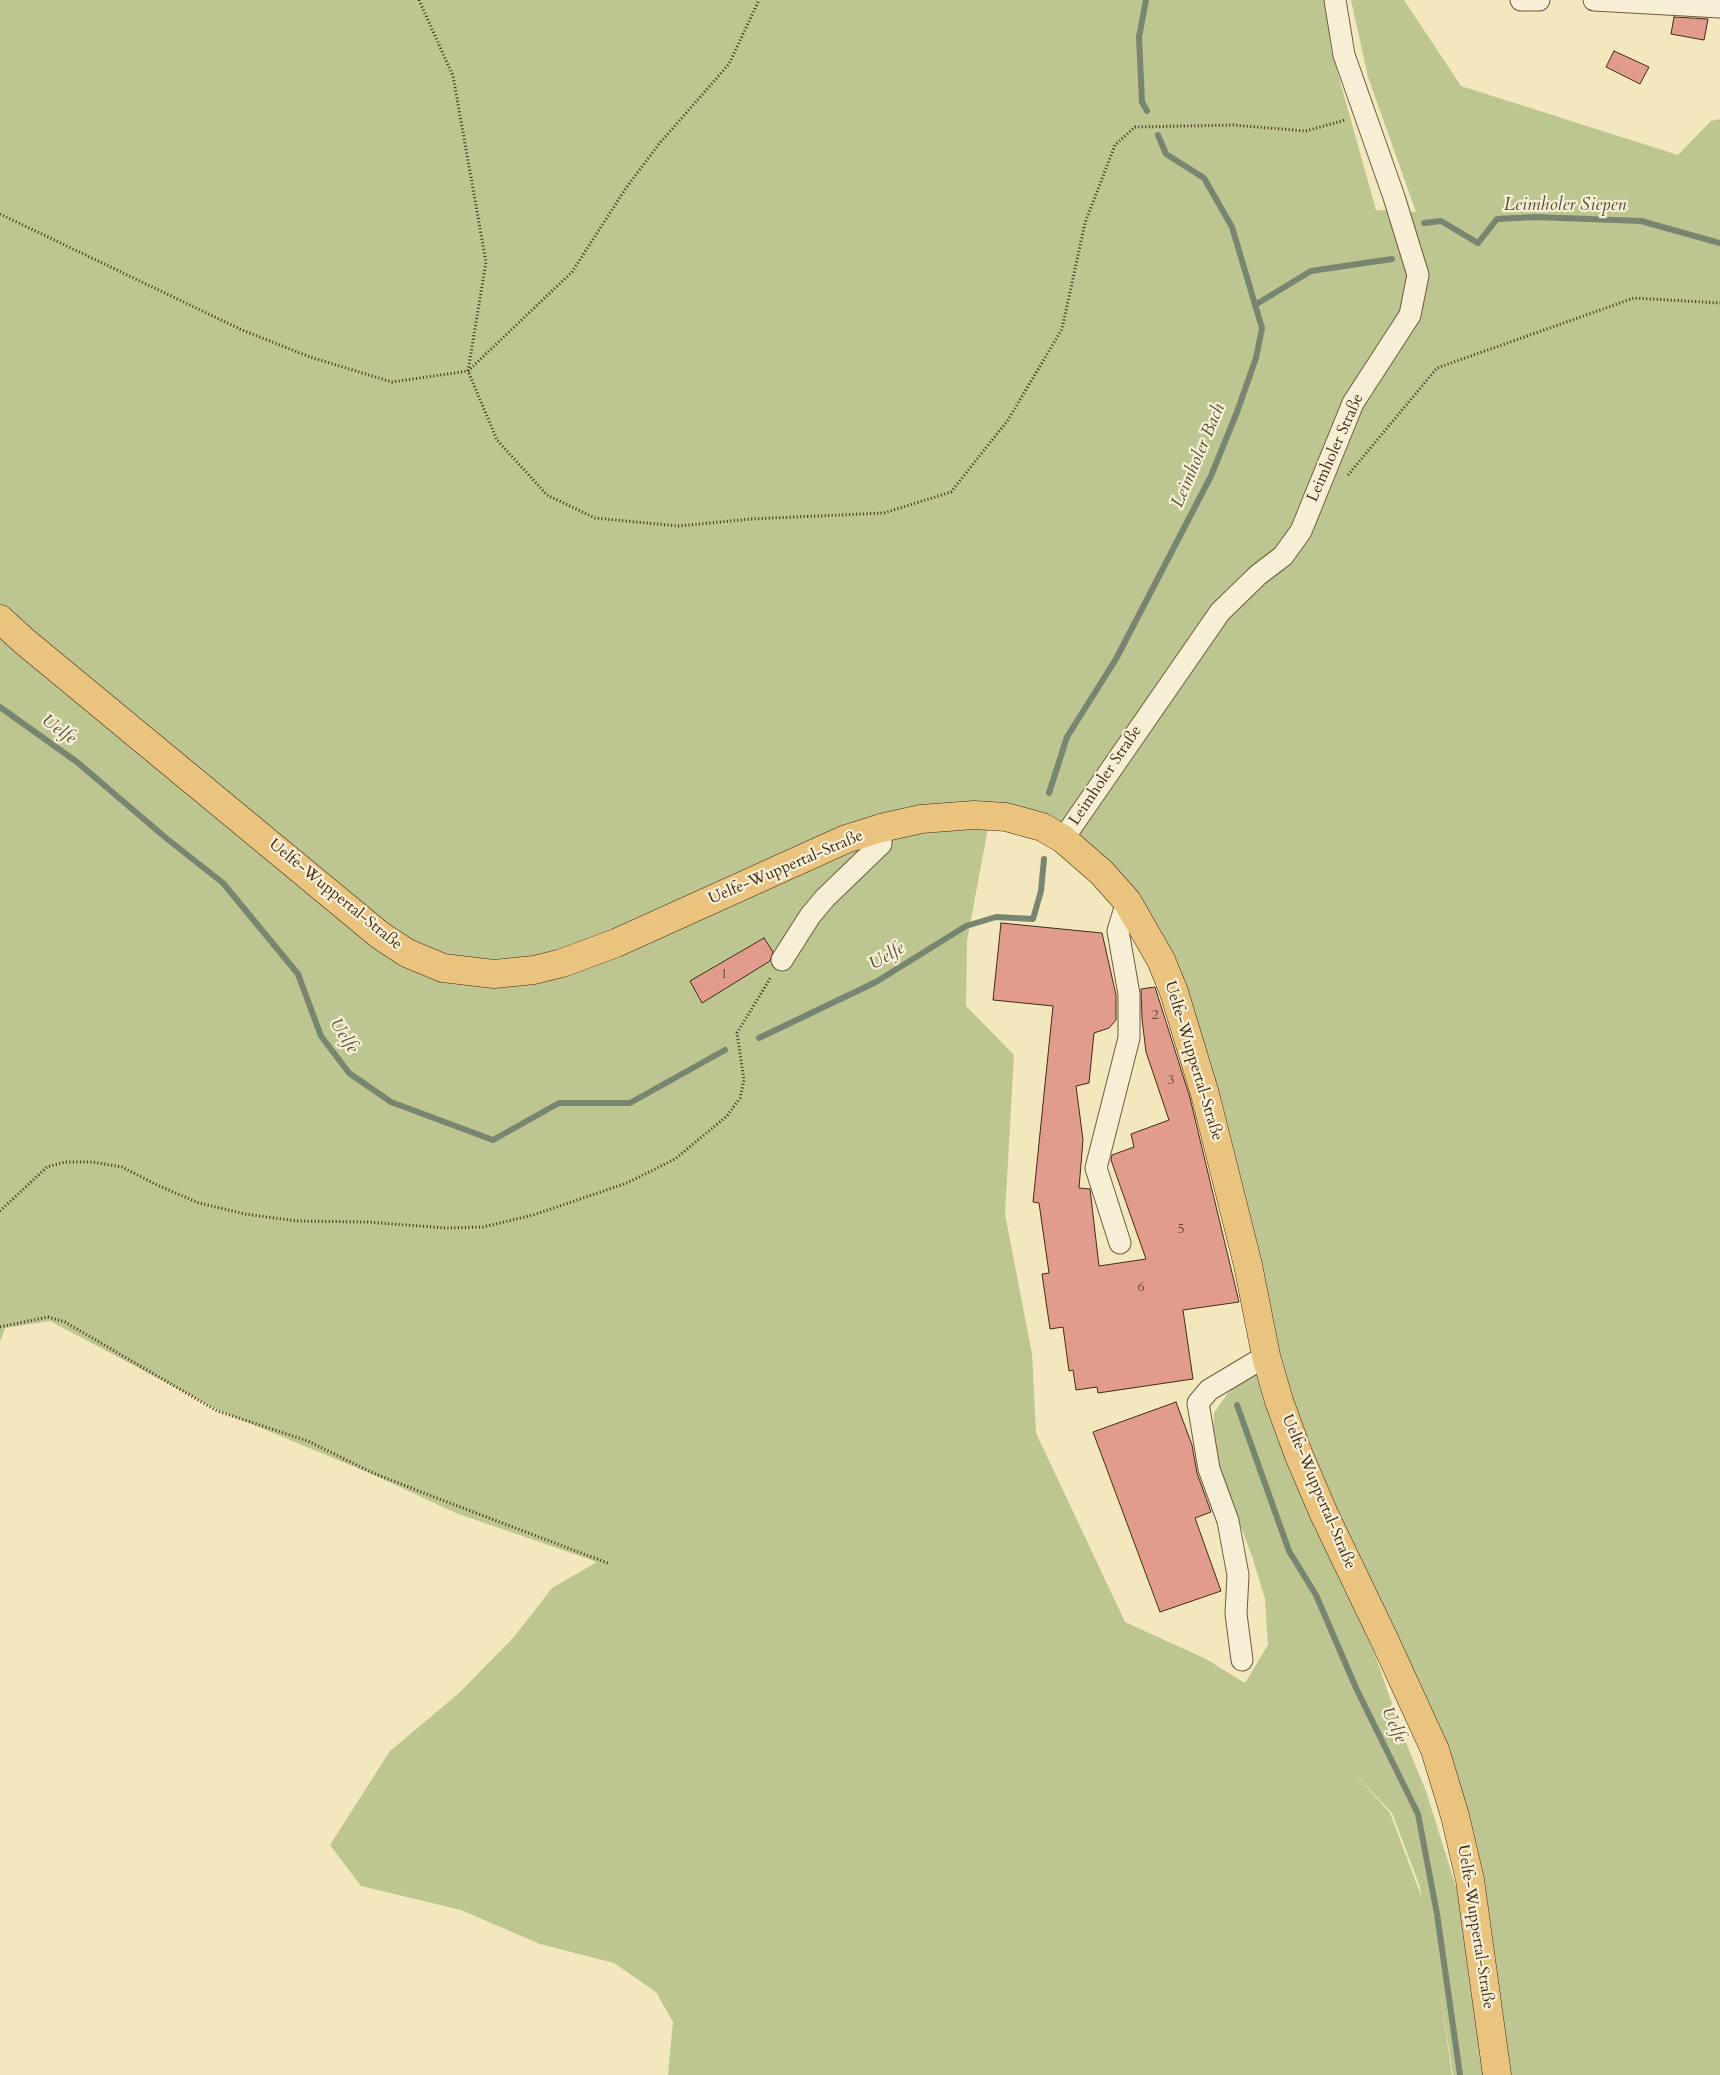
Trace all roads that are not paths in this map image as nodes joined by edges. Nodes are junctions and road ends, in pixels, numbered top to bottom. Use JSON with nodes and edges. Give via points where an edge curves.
{"nodes":[{"id":1,"x":1336,"y":0,"type":"edge"},
{"id":2,"x":1521,"y":0,"type":"edge"},
{"id":3,"x":1539,"y":0,"type":"edge"},
{"id":4,"x":1594,"y":0,"type":"edge"},
{"id":5,"x":1720,"y":7,"type":"edge"},
{"id":6,"x":0,"y":619,"type":"edge"},
{"id":7,"x":881,"y":828,"type":"junction"},
{"id":8,"x":1063,"y":839,"type":"junction"},
{"id":9,"x":1127,"y":902,"type":"junction"},
{"id":10,"x":782,"y":960,"type":"road end"},
{"id":11,"x":1120,"y":1243,"type":"dead end"},
{"id":12,"x":1266,"y":1356,"type":"junction"},
{"id":13,"x":1242,"y":1660,"type":"dead end"},
{"id":14,"x":1497,"y":2075,"type":"edge"}],
"edges":[{"from":1,"to":8,"type":"street","name":"Leimholer Straße","via":[[1344,55],[1418,275],[1410,314],[1353,403],[1301,531],[1283,556],[1220,612]]},
{"from":2,"to":3,"type":"street"},
{"from":4,"to":5,"type":"street"},
{"from":6,"to":7,"type":"main road","name":"Uelfe-Wuppertal-Straße","via":[[381,936],[408,953],[444,968],[494,974],[562,964],[846,839]]},
{"from":7,"to":8,"type":"main road","name":"Uelfe-Wuppertal-Straße","via":[[921,819],[974,815],[1024,822],[1042,827]]},
{"from":7,"to":10,"type":"street","via":[[881,844],[825,898]]},
{"from":8,"to":9,"type":"main road","name":"Uelfe-Wuppertal-Straße","via":[[1101,872]]},
{"from":9,"to":11,"type":"street","via":[[1118,931],[1129,994],[1129,1038],[1096,1168]]},
{"from":9,"to":12,"type":"main road","name":"Uelfe-Wuppertal-Straße","via":[[1161,960],[1180,1010],[1205,1094],[1248,1265]]},
{"from":12,"to":13,"type":"street","via":[[1209,1390],[1198,1403],[1209,1469],[1228,1521],[1238,1575],[1236,1614]]},
{"from":12,"to":14,"type":"main road","name":"Uelfe-Wuppertal-Straße","via":[[1316,1497],[1435,1750],[1470,1880]]}]}
